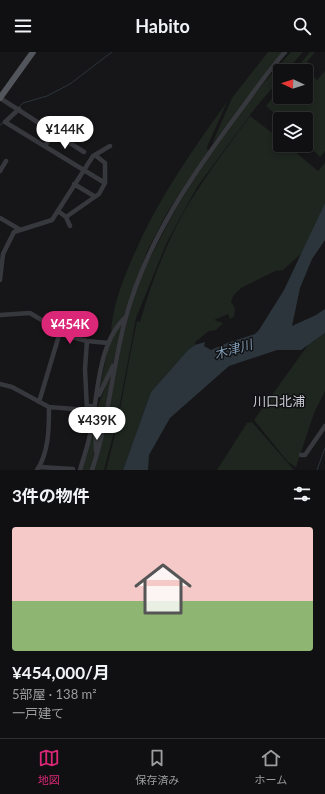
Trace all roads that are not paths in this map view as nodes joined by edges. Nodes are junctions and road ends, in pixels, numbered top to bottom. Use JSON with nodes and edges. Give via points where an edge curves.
{"nodes":[{"id":1,"x":33,"y":52,"type":"edge"},
{"id":2,"x":285,"y":52,"type":"edge"},
{"id":3,"x":0,"y":98,"type":"edge"},
{"id":4,"x":19,"y":109,"type":"junction"},
{"id":5,"x":54,"y":132,"type":"junction"},
{"id":6,"x":45,"y":146,"type":"junction"},
{"id":7,"x":110,"y":146,"type":"dead end"},
{"id":8,"x":84,"y":152,"type":"dead end"},
{"id":9,"x":95,"y":155,"type":"junction"},
{"id":10,"x":6,"y":161,"type":"dead end"},
{"id":11,"x":0,"y":169,"type":"edge"},
{"id":12,"x":84,"y":170,"type":"junction"},
{"id":13,"x":105,"y":183,"type":"junction"},
{"id":14,"x":74,"y":184,"type":"junction"},
{"id":15,"x":94,"y":196,"type":"junction"},
{"id":16,"x":58,"y":211,"type":"junction"},
{"id":17,"x":66,"y":216,"type":"junction"},
{"id":18,"x":0,"y":218,"type":"edge"},
{"id":19,"x":70,"y":226,"type":"dead end"},
{"id":20,"x":19,"y":229,"type":"junction"},
{"id":21,"x":0,"y":280,"type":"edge"},
{"id":22,"x":0,"y":315,"type":"edge"},
{"id":23,"x":126,"y":317,"type":"junction"},
{"id":24,"x":60,"y":332,"type":"junction"},
{"id":25,"x":87,"y":341,"type":"junction"},
{"id":26,"x":108,"y":343,"type":"junction"},
{"id":27,"x":115,"y":364,"type":"junction"},
{"id":28,"x":0,"y":384,"type":"edge"},
{"id":29,"x":39,"y":402,"type":"junction"},
{"id":30,"x":49,"y":407,"type":"junction"},
{"id":31,"x":95,"y":407,"type":"junction"},
{"id":32,"x":87,"y":410,"type":"junction"},
{"id":33,"x":325,"y":426,"type":"edge"},
{"id":34,"x":97,"y":454,"type":"junction"},
{"id":35,"x":301,"y":455,"type":"dead end"},
{"id":36,"x":38,"y":469,"type":"edge"},
{"id":37,"x":73,"y":469,"type":"dead end"},
{"id":38,"x":80,"y":470,"type":"edge"},
{"id":39,"x":92,"y":470,"type":"edge"}],
"edges":[{"from":1,"to":3,"type":"main road"},
{"from":2,"to":23,"type":"street","via":[[211,150],[170,212],[138,280]]},
{"from":3,"to":4,"type":"street"},
{"from":4,"to":5,"type":"street"},
{"from":4,"to":6,"type":"street","via":[[6,122]]},
{"from":5,"to":6,"type":"street"},
{"from":5,"to":8,"type":"street"},
{"from":6,"to":12,"type":"street"},
{"from":7,"to":9,"type":"street"},
{"from":9,"to":12,"type":"street"},
{"from":9,"to":13,"type":"street","via":[[104,162]]},
{"from":10,"to":11,"type":"street"},
{"from":12,"to":13,"type":"street"},
{"from":12,"to":14,"type":"street"},
{"from":13,"to":15,"type":"street","via":[[99,194]]},
{"from":14,"to":15,"type":"street"},
{"from":14,"to":16,"type":"street"},
{"from":15,"to":17,"type":"street"},
{"from":16,"to":17,"type":"street"},
{"from":16,"to":20,"type":"street","via":[[52,220]]},
{"from":17,"to":19,"type":"street"},
{"from":18,"to":20,"type":"street"},
{"from":20,"to":21,"type":"street","via":[[14,232],[2,254]]},
{"from":22,"to":24,"type":"street","via":[[30,313]]},
{"from":23,"to":26,"type":"street","via":[[117,325]]},
{"from":23,"to":27,"type":"street"},
{"from":24,"to":25,"type":"street"},
{"from":24,"to":29,"type":"street"},
{"from":25,"to":26,"type":"street"},
{"from":25,"to":32,"type":"street"},
{"from":26,"to":31,"type":"street"},
{"from":27,"to":31,"type":"street"},
{"from":27,"to":34,"type":"street"},
{"from":28,"to":29,"type":"street","via":[[12,387]]},
{"from":29,"to":30,"type":"street"},
{"from":30,"to":32,"type":"street"},
{"from":30,"to":36,"type":"street","via":[[46,444]]},
{"from":31,"to":32,"type":"street","via":[[90,406]]},
{"from":31,"to":34,"type":"street"},
{"from":31,"to":38,"type":"street"},
{"from":33,"to":35,"type":"street","via":[[305,455]]},
{"from":34,"to":39,"type":"street"},
{"from":36,"to":37,"type":"street"}]}
